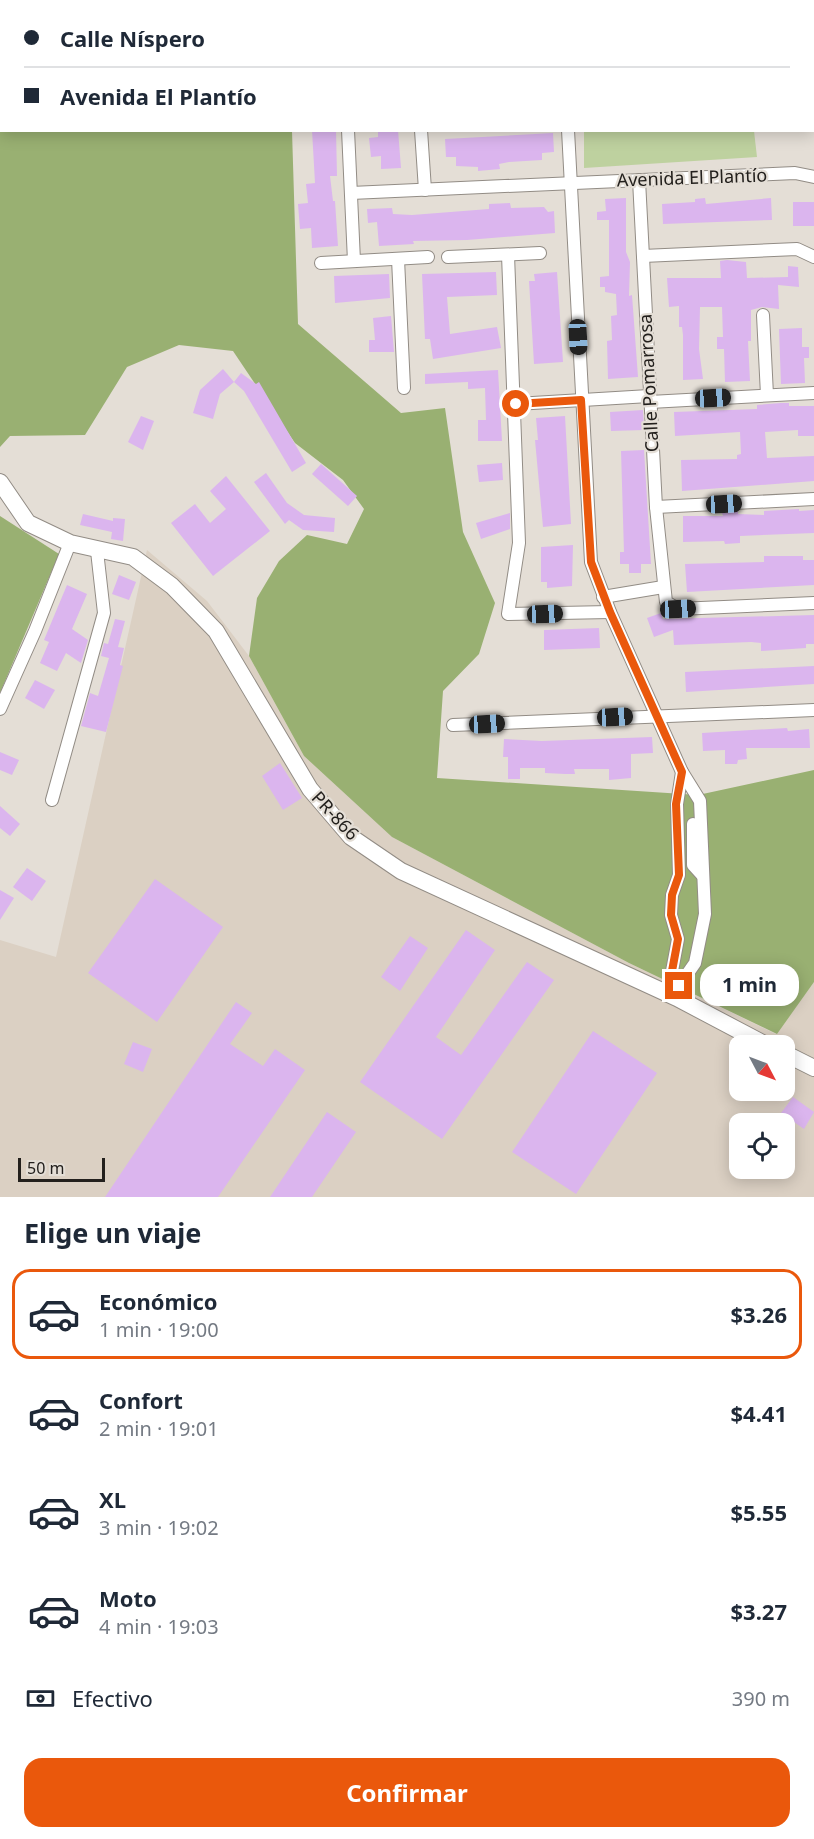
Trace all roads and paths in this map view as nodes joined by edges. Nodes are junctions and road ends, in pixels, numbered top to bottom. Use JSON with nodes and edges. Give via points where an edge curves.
{"nodes":[{"id":1,"x":348,"y":132,"type":"edge"},
{"id":2,"x":422,"y":132,"type":"edge"},
{"id":3,"x":568,"y":132,"type":"edge"},
{"id":4,"x":814,"y":177,"type":"edge"},
{"id":5,"x":639,"y":180,"type":"junction"},
{"id":6,"x":570,"y":183,"type":"junction"},
{"id":7,"x":425,"y":190,"type":"junction"},
{"id":8,"x":351,"y":193,"type":"junction"},
{"id":9,"x":540,"y":253,"type":"dead end"},
{"id":10,"x":508,"y":255,"type":"junction"},
{"id":11,"x":643,"y":256,"type":"junction"},
{"id":12,"x":428,"y":257,"type":"dead end"},
{"id":13,"x":448,"y":257,"type":"dead end"},
{"id":14,"x":814,"y":257,"type":"edge"},
{"id":15,"x":398,"y":259,"type":"junction"},
{"id":16,"x":354,"y":261,"type":"junction"},
{"id":17,"x":321,"y":263,"type":"dead end"},
{"id":18,"x":763,"y":315,"type":"dead end"},
{"id":19,"x":404,"y":388,"type":"dead end"},
{"id":20,"x":814,"y":393,"type":"edge"},
{"id":21,"x":767,"y":395,"type":"junction"},
{"id":22,"x":650,"y":399,"type":"junction"},
{"id":23,"x":581,"y":400,"type":"junction"},
{"id":24,"x":516,"y":404,"type":"junction"},
{"id":25,"x":0,"y":482,"type":"edge"},
{"id":26,"x":814,"y":499,"type":"edge"},
{"id":27,"x":656,"y":507,"type":"junction"},
{"id":28,"x":70,"y":543,"type":"junction"},
{"id":29,"x":97,"y":550,"type":"junction"},
{"id":30,"x":663,"y":587,"type":"junction"},
{"id":31,"x":603,"y":597,"type":"junction"},
{"id":32,"x":814,"y":603,"type":"edge"},
{"id":33,"x":610,"y":612,"type":"junction"},
{"id":34,"x":0,"y":708,"type":"edge"},
{"id":35,"x":814,"y":710,"type":"edge"},
{"id":36,"x":658,"y":715,"type":"junction"},
{"id":37,"x":453,"y":725,"type":"dead end"},
{"id":38,"x":682,"y":772,"type":"junction"},
{"id":39,"x":52,"y":800,"type":"dead end"},
{"id":40,"x":679,"y":875,"type":"junction"},
{"id":41,"x":703,"y":876,"type":"junction"},
{"id":42,"x":678,"y":939,"type":"junction"},
{"id":43,"x":699,"y":942,"type":"junction"},
{"id":44,"x":678,"y":992,"type":"junction"},
{"id":45,"x":750,"y":1035,"type":"edge"},
{"id":46,"x":795,"y":1058,"type":"edge"},
{"id":47,"x":814,"y":1068,"type":"edge"}],
"edges":[{"from":1,"to":8,"type":"street"},
{"from":2,"to":7,"type":"street"},
{"from":3,"to":6,"type":"street"},
{"from":4,"to":5,"type":"street","name":"Avenida El Plantío","via":[[795,173]]},
{"from":5,"to":6,"type":"street","name":"Avenida El Plantío"},
{"from":5,"to":11,"type":"street","name":"Calle Pomarrosa"},
{"from":6,"to":7,"type":"street","name":"Avenida El Plantío"},
{"from":6,"to":23,"type":"street"},
{"from":7,"to":8,"type":"street","name":"Avenida El Plantío"},
{"from":8,"to":16,"type":"street"},
{"from":9,"to":10,"type":"street"},
{"from":10,"to":13,"type":"street"},
{"from":10,"to":24,"type":"street"},
{"from":11,"to":14,"type":"street","via":[[797,249]]},
{"from":11,"to":22,"type":"street","name":"Calle Pomarrosa"},
{"from":12,"to":15,"type":"street"},
{"from":15,"to":16,"type":"street"},
{"from":15,"to":19,"type":"street"},
{"from":16,"to":17,"type":"street"},
{"from":18,"to":21,"type":"street"},
{"from":20,"to":21,"type":"street"},
{"from":21,"to":22,"type":"street"},
{"from":22,"to":23,"type":"street"},
{"from":22,"to":27,"type":"street","name":"Calle Pomarrosa"},
{"from":23,"to":24,"type":"street"},
{"from":23,"to":31,"type":"street","via":[[591,562]]},
{"from":24,"to":33,"type":"street","via":[[519,543],[508,614]]},
{"from":25,"to":28,"type":"street","name":"PR-866","number":"PR-866","via":[[28,524]]},
{"from":26,"to":27,"type":"street"},
{"from":27,"to":30,"type":"street","name":"Calle Pomarrosa"},
{"from":28,"to":29,"type":"street","name":"PR-866","number":"PR-866"},
{"from":28,"to":34,"type":"street"},
{"from":29,"to":39,"type":"street","via":[[104,613]]},
{"from":29,"to":44,"type":"street","name":"PR-866","number":"PR-866","via":[[133,556],[172,586],[216,631],[310,789],[351,837],[401,871]]},
{"from":30,"to":31,"type":"street"},
{"from":30,"to":32,"type":"street","via":[[666,602],[678,609]]},
{"from":31,"to":33,"type":"street"},
{"from":33,"to":36,"type":"street"},
{"from":35,"to":36,"type":"street"},
{"from":36,"to":37,"type":"street"},
{"from":36,"to":38,"type":"street"},
{"from":38,"to":40,"type":"street","via":[[676,804]]},
{"from":38,"to":41,"type":"street","via":[[700,801]]},
{"from":40,"to":41,"type":"street"},
{"from":40,"to":42,"type":"street","via":[[671,915]]},
{"from":41,"to":43,"type":"street","via":[[705,914]]},
{"from":42,"to":43,"type":"street"},
{"from":42,"to":44,"type":"street","via":[[672,971]]},
{"from":43,"to":44,"type":"street","via":[[695,963]]},
{"from":44,"to":45,"type":"street","name":"PR-866","number":"PR-866"},
{"from":46,"to":47,"type":"street"}]}
